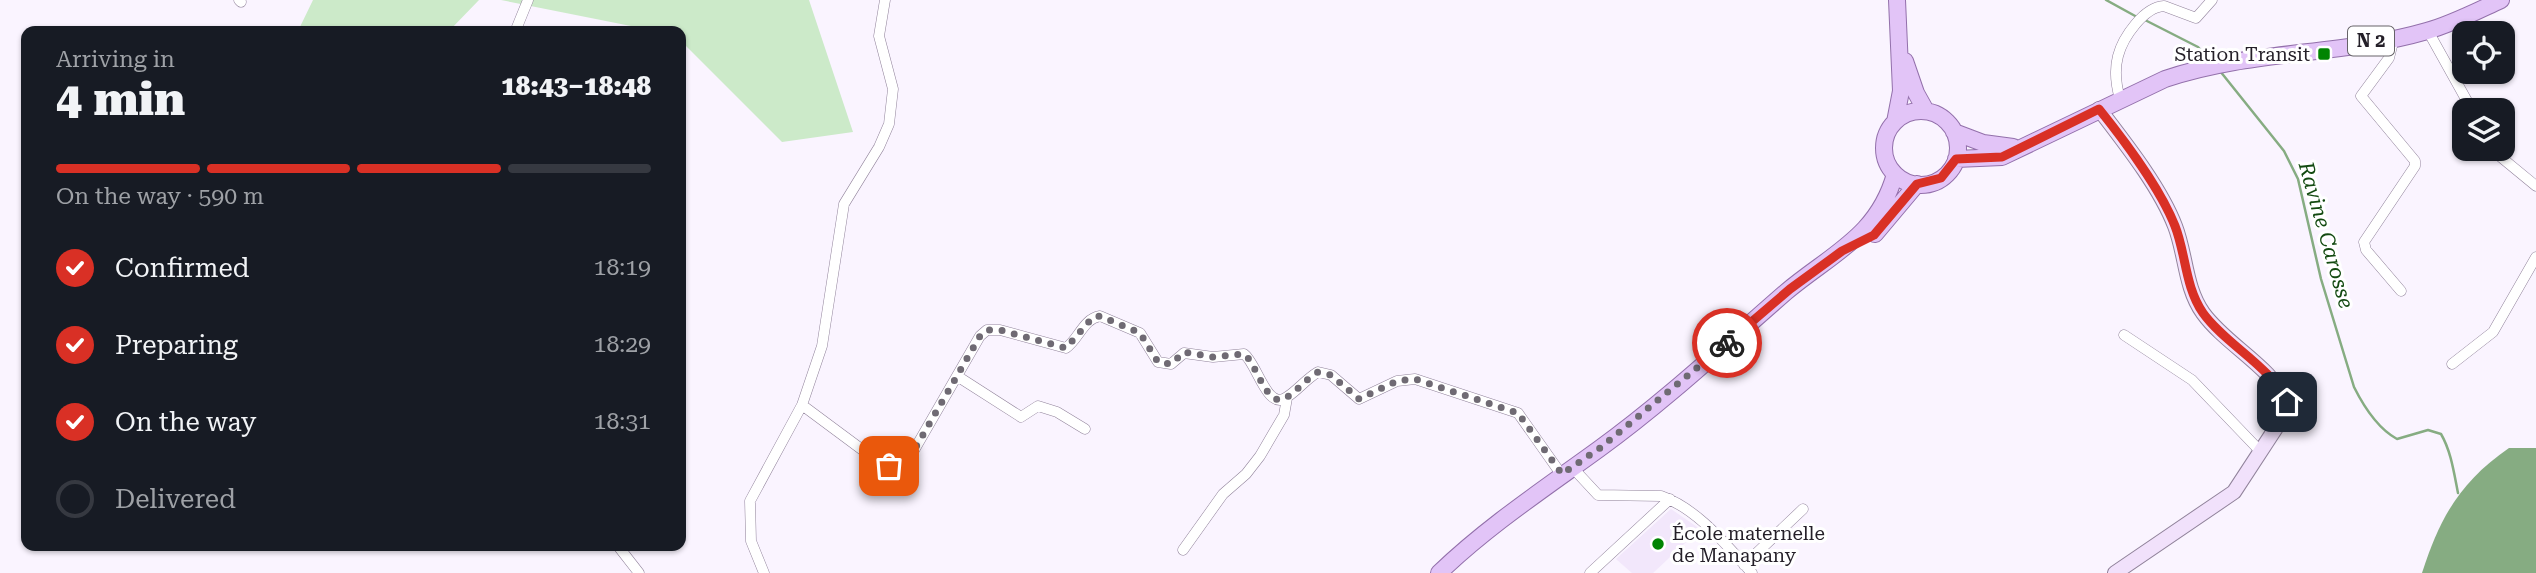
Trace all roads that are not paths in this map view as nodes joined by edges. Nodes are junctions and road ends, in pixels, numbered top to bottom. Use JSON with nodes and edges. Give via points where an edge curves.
{"nodes":[{"id":1,"x":528,"y":0,"type":"edge"},
{"id":2,"x":885,"y":0,"type":"edge"},
{"id":3,"x":1896,"y":0,"type":"edge"},
{"id":4,"x":2212,"y":0,"type":"edge"},
{"id":5,"x":2501,"y":0,"type":"edge"},
{"id":6,"x":2473,"y":6,"type":"edge"},
{"id":7,"x":1896,"y":25,"type":"junction"},
{"id":8,"x":517,"y":26,"type":"edge"},
{"id":9,"x":2428,"y":31,"type":"junction"},
{"id":10,"x":2395,"y":38,"type":"junction"},
{"id":11,"x":2465,"y":98,"type":"edge"},
{"id":12,"x":2120,"y":99,"type":"junction"},
{"id":13,"x":2099,"y":109,"type":"junction"},
{"id":14,"x":1926,"y":111,"type":"junction"},
{"id":15,"x":1895,"y":121,"type":"junction"},
{"id":16,"x":1954,"y":132,"type":"junction"},
{"id":17,"x":2030,"y":145,"type":"junction"},
{"id":18,"x":1956,"y":159,"type":"junction"},
{"id":19,"x":2506,"y":161,"type":"edge"},
{"id":20,"x":1895,"y":174,"type":"junction"},
{"id":21,"x":1917,"y":184,"type":"junction"},
{"id":22,"x":2536,"y":186,"type":"edge"},
{"id":23,"x":1842,"y":251,"type":"junction"},
{"id":24,"x":2536,"y":257,"type":"edge"},
{"id":25,"x":2400,"y":291,"type":"dead end"},
{"id":26,"x":2124,"y":335,"type":"dead end"},
{"id":27,"x":2452,"y":364,"type":"dead end"},
{"id":28,"x":957,"y":376,"type":"junction"},
{"id":29,"x":1286,"y":398,"type":"junction"},
{"id":30,"x":802,"y":405,"type":"junction"},
{"id":31,"x":1085,"y":429,"type":"dead end"},
{"id":32,"x":2261,"y":452,"type":"junction"},
{"id":33,"x":1567,"y":471,"type":"junction"},
{"id":34,"x":1670,"y":499,"type":"junction"},
{"id":35,"x":1803,"y":509,"type":"dead end"},
{"id":36,"x":1183,"y":550,"type":"dead end"},
{"id":37,"x":622,"y":551,"type":"edge"},
{"id":38,"x":1744,"y":565,"type":"junction"},
{"id":39,"x":639,"y":573,"type":"edge"},
{"id":40,"x":764,"y":573,"type":"edge"},
{"id":41,"x":1439,"y":573,"type":"edge"},
{"id":42,"x":1590,"y":573,"type":"edge"},
{"id":43,"x":1752,"y":573,"type":"edge"},
{"id":44,"x":2115,"y":573,"type":"edge"}],
"edges":[{"from":1,"to":8,"type":"street"},
{"from":2,"to":30,"type":"street","via":[[879,36],[892,89],[889,124],[844,204],[822,346]]},
{"from":3,"to":7,"type":"main road"},
{"from":4,"to":12,"type":"street","via":[[2196,18],[2164,6],[2147,12],[2118,55],[2115,79]]},
{"from":5,"to":6,"type":"main road","number":"N 2"},
{"from":6,"to":9,"type":"main road","number":"N 2"},
{"from":7,"to":14,"type":"main road","via":[[1916,93]]},
{"from":7,"to":15,"type":"main road","via":[[1901,91]]},
{"from":9,"to":10,"type":"main road","number":"N 2"},
{"from":9,"to":11,"type":"street"},
{"from":10,"to":12,"type":"main road","number":"N 2","via":[[2235,59],[2192,69]]},
{"from":10,"to":25,"type":"street","via":[[2389,58],[2361,96],[2415,161],[2364,242]]},
{"from":12,"to":13,"type":"main road","number":"N 2"},
{"from":13,"to":17,"type":"main road","number":"N 2"},
{"from":13,"to":32,"type":"street","via":[[2168,208],[2202,312],[2284,394],[2285,414]]},
{"from":14,"to":15,"type":"main road"},
{"from":14,"to":16,"type":"main road","via":[[1944,119]]},
{"from":15,"to":20,"type":"main road","via":[[1884,143],[1886,160]]},
{"from":16,"to":17,"type":"main road","number":"N 2","via":[[2003,148]]},
{"from":16,"to":18,"type":"main road"},
{"from":17,"to":18,"type":"main road","number":"N 2","via":[[2002,157]]},
{"from":18,"to":21,"type":"main road","via":[[1941,178]]},
{"from":19,"to":22,"type":"street"},
{"from":20,"to":21,"type":"main road"},
{"from":20,"to":23,"type":"main road","via":[[1878,214]]},
{"from":21,"to":23,"type":"main road","via":[[1874,235]]},
{"from":23,"to":33,"type":"main road"},
{"from":24,"to":27,"type":"street","via":[[2493,332]]},
{"from":26,"to":32,"type":"street","via":[[2192,380]]},
{"from":28,"to":29,"type":"street","via":[[987,330],[1066,348],[1093,317],[1100,316],[1140,333],[1158,362],[1165,365],[1184,352],[1213,357],[1244,354],[1269,396]]},
{"from":28,"to":30,"type":"street","via":[[901,466],[876,460]]},
{"from":28,"to":31,"type":"street","via":[[1021,417],[1038,406]]},
{"from":29,"to":33,"type":"street","via":[[1318,372],[1331,375],[1359,399],[1397,381],[1415,379],[1518,413]]},
{"from":29,"to":36,"type":"street","via":[[1284,415],[1260,456],[1223,494]]},
{"from":30,"to":40,"type":"street","via":[[750,501],[751,541]]},
{"from":32,"to":44,"type":"street","via":[[2234,492]]},
{"from":33,"to":34,"type":"street","via":[[1598,495]]},
{"from":33,"to":41,"type":"main road","via":[[1465,547]]},
{"from":34,"to":38,"type":"street","via":[[1705,524]]},
{"from":34,"to":42,"type":"street"},
{"from":35,"to":38,"type":"street"},
{"from":37,"to":39,"type":"street"},
{"from":38,"to":43,"type":"street"}]}
